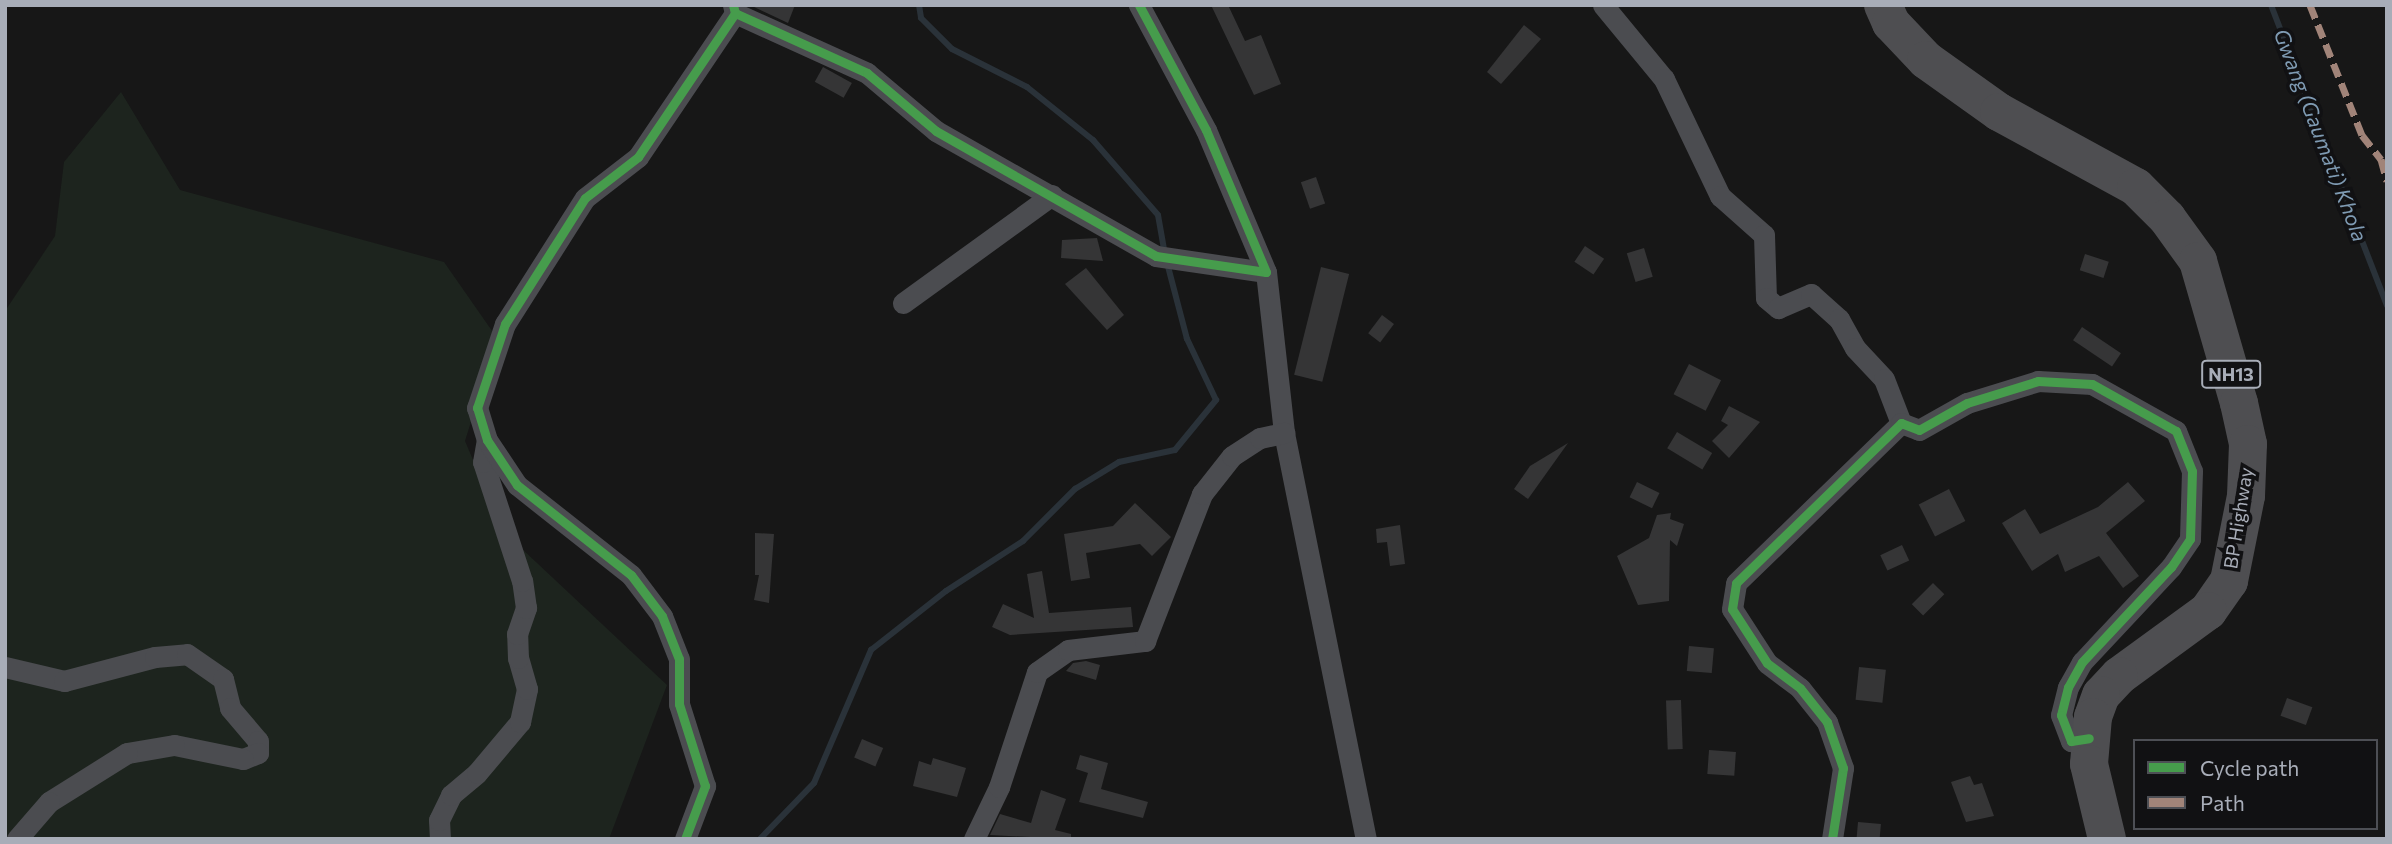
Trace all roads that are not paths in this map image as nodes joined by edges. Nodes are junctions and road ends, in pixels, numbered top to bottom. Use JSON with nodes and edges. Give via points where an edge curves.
{"nodes":[{"id":1,"x":1139,"y":5,"type":"edge"},
{"id":2,"x":1603,"y":5,"type":"edge"},
{"id":3,"x":1883,"y":5,"type":"edge"},
{"id":4,"x":734,"y":9,"type":"edge"},
{"id":5,"x":1052,"y":195,"type":"junction"},
{"id":6,"x":1266,"y":272,"type":"junction"},
{"id":7,"x":903,"y":303,"type":"dead end"},
{"id":8,"x":1900,"y":423,"type":"junction"},
{"id":9,"x":1284,"y":433,"type":"junction"},
{"id":10,"x":487,"y":440,"type":"junction"},
{"id":11,"x":5,"y":667,"type":"edge"},
{"id":12,"x":2089,"y":738,"type":"junction"},
{"id":13,"x":17,"y":839,"type":"edge"},
{"id":14,"x":440,"y":839,"type":"edge"},
{"id":15,"x":685,"y":839,"type":"edge"},
{"id":16,"x":974,"y":839,"type":"edge"},
{"id":17,"x":1366,"y":839,"type":"edge"},
{"id":18,"x":1832,"y":839,"type":"edge"},
{"id":19,"x":2107,"y":839,"type":"edge"}],
"edges":[{"from":1,"to":6,"type":"street","via":[[1206,130]]},
{"from":2,"to":8,"type":"street","via":[[1664,79],[1720,195],[1763,235],[1766,298],[1778,308],[1811,294],[1839,319],[1855,348],[1884,379]]},
{"from":3,"to":12,"type":"highway","name":"BP Highway","number":"NH13","via":[[1891,23],[1926,60],[1999,113],[2136,187],[2167,218],[2199,261],[2239,403],[2248,444],[2246,496],[2228,581],[2208,611],[2101,695]]},
{"from":4,"to":5,"type":"street","via":[[866,73],[936,131]]},
{"from":4,"to":10,"type":"street","via":[[638,157],[585,198],[505,324],[477,408]]},
{"from":5,"to":6,"type":"street","via":[[1156,257]]},
{"from":5,"to":7,"type":"street"},
{"from":6,"to":9,"type":"street"},
{"from":8,"to":12,"type":"street","via":[[1919,430],[1967,402],[2038,381],[2092,384],[2176,431],[2192,471],[2190,540],[2082,662],[2068,687],[2061,715],[2071,741]]},
{"from":8,"to":18,"type":"street","via":[[1736,583],[1732,609],[1747,639],[1828,722],[1843,768]]},
{"from":9,"to":16,"type":"street","via":[[1260,438],[1232,456],[1202,494],[1145,641],[1068,650],[1037,672],[999,787]]},
{"from":9,"to":17,"type":"street"},
{"from":10,"to":14,"type":"street","via":[[482,462],[522,581],[526,608],[517,634],[518,659],[527,689],[520,722],[451,795],[439,820]]},
{"from":10,"to":15,"type":"street","via":[[517,485],[631,575],[662,616],[679,659],[679,705],[705,786]]},
{"from":11,"to":13,"type":"street","via":[[64,681],[155,657],[187,654],[223,679],[230,708],[258,741],[258,753],[243,759],[174,745],[127,753],[49,802]]},
{"from":12,"to":19,"type":"highway","name":"BP Highway","number":"NH13","via":[[2089,764]]}]}
